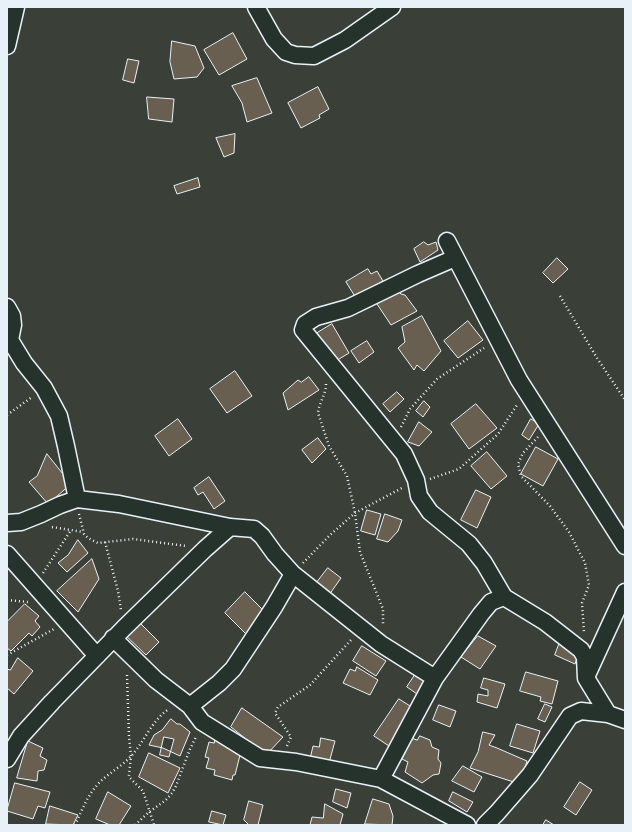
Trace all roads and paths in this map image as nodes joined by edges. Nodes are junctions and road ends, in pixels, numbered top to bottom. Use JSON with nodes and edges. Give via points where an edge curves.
{"nodes":[{"id":1,"x":17,"y":7,"type":"edge"},
{"id":2,"x":256,"y":7,"type":"edge"},
{"id":3,"x":392,"y":7,"type":"edge"},
{"id":4,"x":7,"y":46,"type":"edge"},
{"id":5,"x":446,"y":241,"type":"dead end"},
{"id":6,"x":455,"y":258,"type":"junction"},
{"id":7,"x":560,"y":296,"type":"dead end"},
{"id":8,"x":7,"y":307,"type":"edge"},
{"id":9,"x":498,"y":340,"type":"junction"},
{"id":10,"x":326,"y":380,"type":"dead end"},
{"id":11,"x":44,"y":388,"type":"junction"},
{"id":12,"x":526,"y":392,"type":"junction"},
{"id":13,"x":625,"y":400,"type":"edge"},
{"id":14,"x":7,"y":415,"type":"edge"},
{"id":15,"x":548,"y":426,"type":"junction"},
{"id":16,"x":393,"y":442,"type":"junction"},
{"id":17,"x":416,"y":482,"type":"junction"},
{"id":18,"x":77,"y":499,"type":"junction"},
{"id":19,"x":356,"y":513,"type":"junction"},
{"id":20,"x":7,"y":523,"type":"edge"},
{"id":21,"x":230,"y":527,"type":"junction"},
{"id":22,"x":71,"y":530,"type":"dead end"},
{"id":23,"x":106,"y":542,"type":"junction"},
{"id":24,"x":625,"y":546,"type":"edge"},
{"id":25,"x":205,"y":548,"type":"junction"},
{"id":26,"x":7,"y":554,"type":"edge"},
{"id":27,"x":293,"y":574,"type":"junction"},
{"id":28,"x":38,"y":589,"type":"junction"},
{"id":29,"x":625,"y":592,"type":"edge"},
{"id":30,"x":504,"y":597,"type":"junction"},
{"id":31,"x":67,"y":622,"type":"junction"},
{"id":32,"x":361,"y":629,"type":"junction"},
{"id":33,"x":118,"y":633,"type":"junction"},
{"id":34,"x":380,"y":644,"type":"junction"},
{"id":35,"x":126,"y":652,"type":"junction"},
{"id":36,"x":7,"y":655,"type":"edge"},
{"id":37,"x":97,"y":656,"type":"junction"},
{"id":38,"x":584,"y":657,"type":"junction"},
{"id":39,"x":436,"y":678,"type":"junction"},
{"id":40,"x":586,"y":678,"type":"junction"},
{"id":41,"x":190,"y":706,"type":"junction"},
{"id":42,"x":608,"y":714,"type":"junction"},
{"id":43,"x":625,"y":720,"type":"edge"},
{"id":44,"x":202,"y":722,"type":"junction"},
{"id":45,"x":131,"y":756,"type":"junction"},
{"id":46,"x":7,"y":759,"type":"edge"},
{"id":47,"x":281,"y":760,"type":"junction"},
{"id":48,"x":381,"y":779,"type":"junction"},
{"id":49,"x":149,"y":812,"type":"junction"},
{"id":50,"x":75,"y":825,"type":"edge"},
{"id":51,"x":135,"y":825,"type":"edge"},
{"id":52,"x":154,"y":825,"type":"edge"},
{"id":53,"x":467,"y":825,"type":"edge"},
{"id":54,"x":485,"y":825,"type":"edge"}],
"edges":[{"from":1,"to":4,"type":"street"},
{"from":2,"to":3,"type":"street","via":[[274,39],[286,52],[314,56],[346,40]]},
{"from":5,"to":6,"type":"street"},
{"from":6,"to":9,"type":"street"},
{"from":6,"to":16,"type":"street","via":[[348,308],[316,317],[303,327],[302,330]]},
{"from":7,"to":13,"type":"path"},
{"from":8,"to":11,"type":"street","via":[[13,325],[10,340]]},
{"from":9,"to":12,"type":"street"},
{"from":9,"to":16,"type":"path","via":[[438,379],[410,409]]},
{"from":10,"to":19,"type":"path","via":[[326,392],[318,407],[318,413],[329,446],[347,476]]},
{"from":11,"to":14,"type":"path"},
{"from":11,"to":18,"type":"street","via":[[59,416]]},
{"from":12,"to":15,"type":"street"},
{"from":12,"to":17,"type":"path","via":[[498,434],[459,469]]},
{"from":15,"to":24,"type":"street"},
{"from":15,"to":38,"type":"path","via":[[523,453],[518,464],[521,476],[550,506],[569,532],[585,563],[589,585],[582,603]]},
{"from":16,"to":17,"type":"street","via":[[404,454]]},
{"from":17,"to":19,"type":"path"},
{"from":17,"to":30,"type":"street","via":[[419,496],[430,512],[469,544],[484,562]]},
{"from":18,"to":20,"type":"street","via":[[21,522]]},
{"from":18,"to":21,"type":"street","via":[[119,504]]},
{"from":18,"to":23,"type":"path","via":[[84,534],[98,543]]},
{"from":19,"to":27,"type":"path","via":[[330,535]]},
{"from":19,"to":34,"type":"path","via":[[360,552],[383,608]]},
{"from":21,"to":25,"type":"street"},
{"from":21,"to":27,"type":"street","via":[[254,529]]},
{"from":22,"to":28,"type":"path","via":[[41,577]]},
{"from":23,"to":25,"type":"path","via":[[133,539]]},
{"from":23,"to":33,"type":"path","via":[[118,591]]},
{"from":25,"to":33,"type":"street"},
{"from":26,"to":28,"type":"street"},
{"from":27,"to":32,"type":"street"},
{"from":27,"to":41,"type":"street","via":[[233,669]]},
{"from":28,"to":31,"type":"street"},
{"from":29,"to":40,"type":"street"},
{"from":30,"to":38,"type":"street","via":[[545,622],[581,650]]},
{"from":30,"to":39,"type":"street","via":[[491,602]]},
{"from":31,"to":36,"type":"path"},
{"from":31,"to":37,"type":"street"},
{"from":32,"to":34,"type":"street"},
{"from":32,"to":47,"type":"path","via":[[310,685],[278,707],[275,713],[291,737]]},
{"from":33,"to":35,"type":"street"},
{"from":33,"to":37,"type":"street"},
{"from":34,"to":39,"type":"street"},
{"from":35,"to":41,"type":"street","via":[[156,680]]},
{"from":35,"to":45,"type":"path","via":[[128,737]]},
{"from":37,"to":46,"type":"street","via":[[21,736]]},
{"from":38,"to":40,"type":"street"},
{"from":39,"to":48,"type":"street"},
{"from":40,"to":42,"type":"street"},
{"from":41,"to":44,"type":"street"},
{"from":41,"to":45,"type":"path","via":[[174,707],[164,712]]},
{"from":42,"to":43,"type":"street"},
{"from":42,"to":54,"type":"street","via":[[581,711],[570,716],[530,775]]},
{"from":44,"to":47,"type":"street","via":[[260,758]]},
{"from":44,"to":49,"type":"path","via":[[176,786],[166,800]]},
{"from":45,"to":49,"type":"path","via":[[129,777],[143,791]]},
{"from":45,"to":50,"type":"path","via":[[99,783]]},
{"from":47,"to":48,"type":"street"},
{"from":48,"to":53,"type":"street"},
{"from":49,"to":51,"type":"path"},
{"from":49,"to":52,"type":"path"}]}
